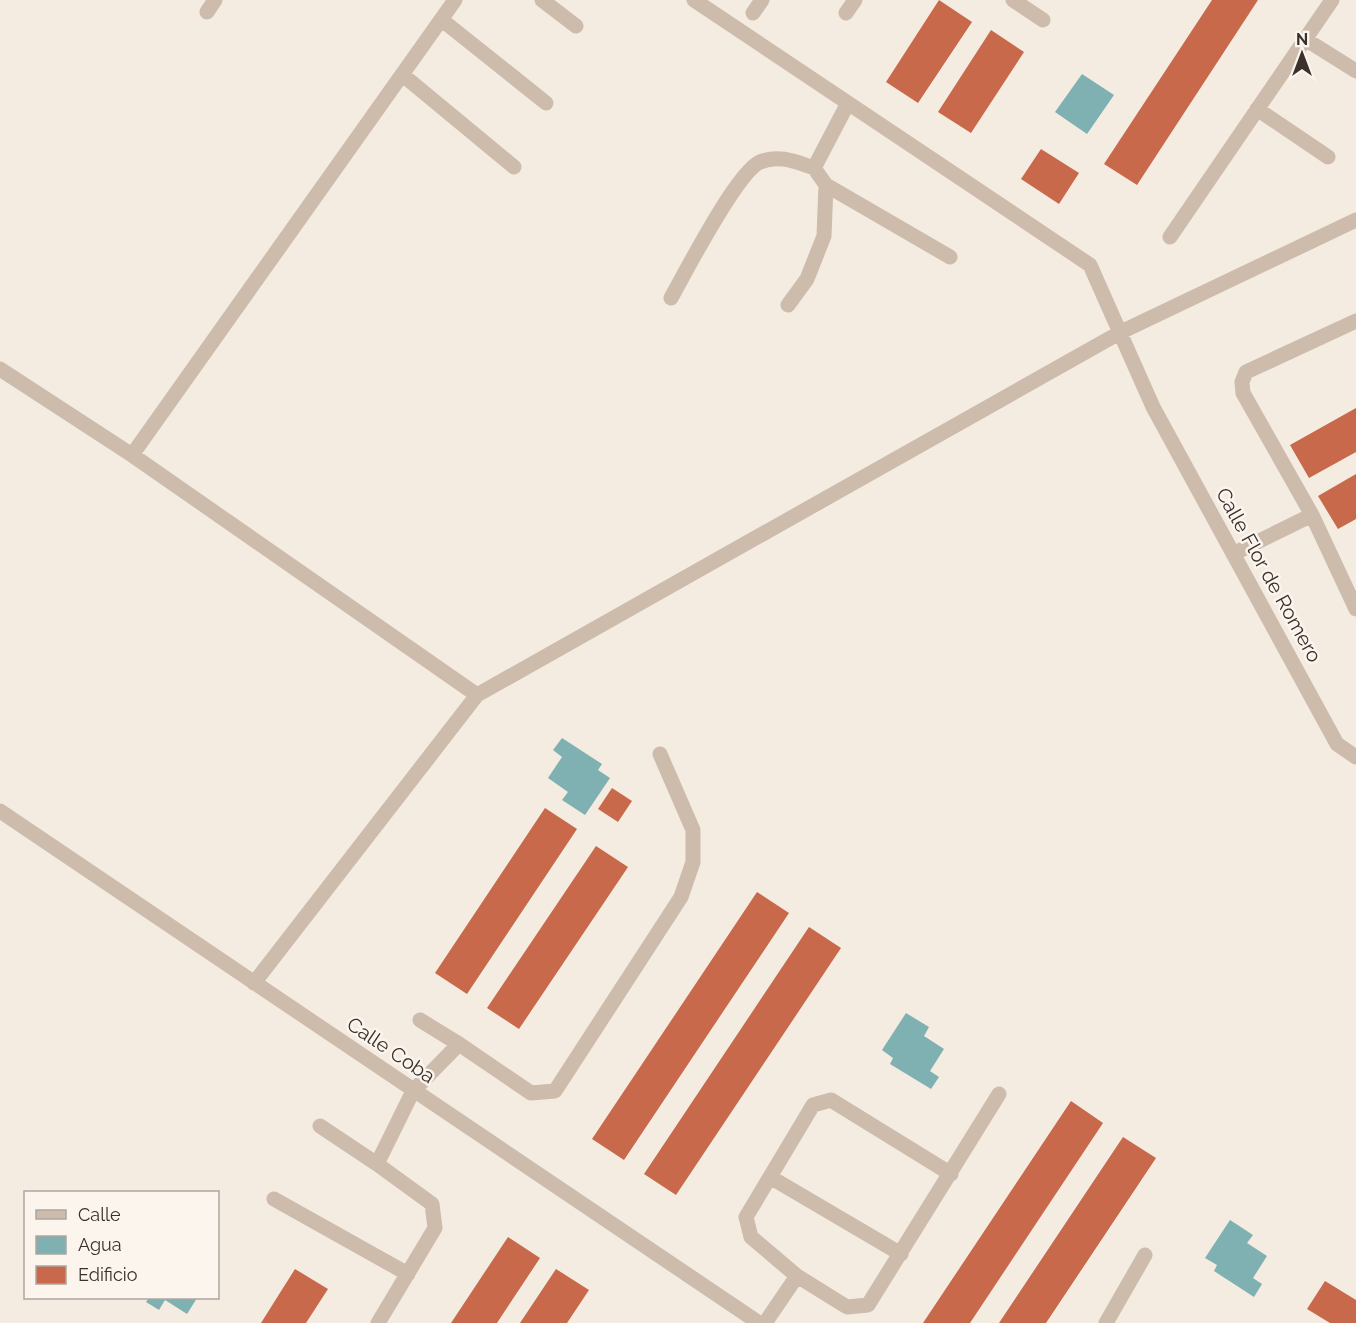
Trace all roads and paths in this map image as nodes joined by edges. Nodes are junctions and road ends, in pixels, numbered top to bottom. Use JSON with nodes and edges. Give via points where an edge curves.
{"nodes":[{"id":1,"x":455,"y":0,"type":"edge"},
{"id":2,"x":542,"y":0,"type":"edge"},
{"id":3,"x":694,"y":0,"type":"edge"},
{"id":4,"x":762,"y":0,"type":"edge"},
{"id":5,"x":855,"y":0,"type":"edge"},
{"id":6,"x":1013,"y":0,"type":"edge"},
{"id":7,"x":1332,"y":0,"type":"edge"},
{"id":8,"x":753,"y":13,"type":"dead end"},
{"id":9,"x":846,"y":13,"type":"dead end"},
{"id":10,"x":442,"y":20,"type":"junction"},
{"id":11,"x":1043,"y":20,"type":"dead end"},
{"id":12,"x":576,"y":26,"type":"dead end"},
{"id":13,"x":1305,"y":39,"type":"junction"},
{"id":14,"x":1356,"y":71,"type":"edge"},
{"id":15,"x":404,"y":76,"type":"junction"},
{"id":16,"x":546,"y":103,"type":"dead end"},
{"id":17,"x":848,"y":103,"type":"junction"},
{"id":18,"x":1257,"y":109,"type":"junction"},
{"id":19,"x":1328,"y":157,"type":"dead end"},
{"id":20,"x":514,"y":167,"type":"dead end"},
{"id":21,"x":814,"y":168,"type":"junction"},
{"id":22,"x":826,"y":185,"type":"junction"},
{"id":23,"x":1356,"y":220,"type":"edge"},
{"id":24,"x":1170,"y":237,"type":"dead end"},
{"id":25,"x":950,"y":257,"type":"dead end"},
{"id":26,"x":671,"y":298,"type":"dead end"},
{"id":27,"x":788,"y":305,"type":"dead end"},
{"id":28,"x":1356,"y":321,"type":"edge"},
{"id":29,"x":1121,"y":332,"type":"junction"},
{"id":30,"x":0,"y":369,"type":"edge"},
{"id":31,"x":132,"y":455,"type":"junction"},
{"id":32,"x":1312,"y":515,"type":"junction"},
{"id":33,"x":1233,"y":554,"type":"junction"},
{"id":34,"x":1356,"y":609,"type":"edge"},
{"id":35,"x":477,"y":695,"type":"junction"},
{"id":36,"x":660,"y":754,"type":"dead end"},
{"id":37,"x":1356,"y":756,"type":"edge"},
{"id":38,"x":0,"y":811,"type":"edge"},
{"id":39,"x":254,"y":983,"type":"junction"},
{"id":40,"x":420,"y":1020,"type":"dead end"},
{"id":41,"x":459,"y":1044,"type":"junction"},
{"id":42,"x":413,"y":1091,"type":"junction"},
{"id":43,"x":999,"y":1094,"type":"dead end"},
{"id":44,"x":320,"y":1126,"type":"dead end"},
{"id":45,"x":377,"y":1164,"type":"junction"},
{"id":46,"x":951,"y":1174,"type":"junction"},
{"id":47,"x":770,"y":1177,"type":"junction"},
{"id":48,"x":274,"y":1199,"type":"dead end"},
{"id":49,"x":901,"y":1254,"type":"junction"},
{"id":50,"x":1146,"y":1255,"type":"dead end"},
{"id":51,"x":408,"y":1274,"type":"junction"},
{"id":52,"x":797,"y":1276,"type":"junction"},
{"id":53,"x":741,"y":1318,"type":"edge"},
{"id":54,"x":378,"y":1323,"type":"edge"},
{"id":55,"x":759,"y":1323,"type":"edge"},
{"id":56,"x":765,"y":1323,"type":"edge"},
{"id":57,"x":1106,"y":1323,"type":"edge"}],
"edges":[{"from":1,"to":10,"type":"street"},
{"from":2,"to":12,"type":"street"},
{"from":3,"to":17,"type":"street","name":"Calle Flor de Romero"},
{"from":4,"to":8,"type":"street"},
{"from":5,"to":9,"type":"street"},
{"from":6,"to":11,"type":"street"},
{"from":7,"to":13,"type":"street"},
{"from":10,"to":15,"type":"street"},
{"from":10,"to":16,"type":"street"},
{"from":13,"to":14,"type":"street"},
{"from":13,"to":18,"type":"street"},
{"from":15,"to":20,"type":"street"},
{"from":15,"to":31,"type":"street"},
{"from":17,"to":21,"type":"street"},
{"from":17,"to":29,"type":"street","name":"Calle Flor de Romero","via":[[1090,265]]},
{"from":18,"to":19,"type":"street"},
{"from":18,"to":24,"type":"street"},
{"from":21,"to":22,"type":"street"},
{"from":21,"to":26,"type":"street","via":[[783,158],[759,163],[735,189]]},
{"from":22,"to":25,"type":"street"},
{"from":22,"to":27,"type":"street","via":[[824,236],[807,279]]},
{"from":23,"to":29,"type":"street"},
{"from":28,"to":32,"type":"street","via":[[1246,372],[1242,382],[1243,393]]},
{"from":29,"to":33,"type":"street","name":"Calle Flor de Romero","via":[[1153,407]]},
{"from":29,"to":35,"type":"street"},
{"from":30,"to":31,"type":"street"},
{"from":31,"to":35,"type":"street"},
{"from":32,"to":33,"type":"street"},
{"from":32,"to":34,"type":"street"},
{"from":33,"to":37,"type":"street","name":"Calle Flor de Romero","via":[[1337,744]]},
{"from":35,"to":39,"type":"street"},
{"from":36,"to":41,"type":"street","via":[[693,830],[693,862],[681,897],[555,1091],[531,1093]]},
{"from":38,"to":39,"type":"street","name":"Calle Coba"},
{"from":39,"to":42,"type":"street","name":"Calle Coba"},
{"from":40,"to":41,"type":"street"},
{"from":41,"to":42,"type":"street"},
{"from":42,"to":45,"type":"street"},
{"from":42,"to":53,"type":"street","name":"Calle Coba"},
{"from":43,"to":46,"type":"street"},
{"from":44,"to":45,"type":"street"},
{"from":45,"to":51,"type":"street","via":[[432,1204],[435,1228]]},
{"from":46,"to":47,"type":"street","via":[[831,1100],[813,1106]]},
{"from":46,"to":49,"type":"street"},
{"from":47,"to":49,"type":"street"},
{"from":47,"to":52,"type":"street","via":[[746,1217],[751,1237]]},
{"from":48,"to":51,"type":"street"},
{"from":49,"to":52,"type":"street","via":[[868,1305],[847,1307]]},
{"from":50,"to":57,"type":"street"},
{"from":51,"to":54,"type":"street"},
{"from":52,"to":56,"type":"street"},
{"from":53,"to":55,"type":"street","name":"Calle Coba"}]}
